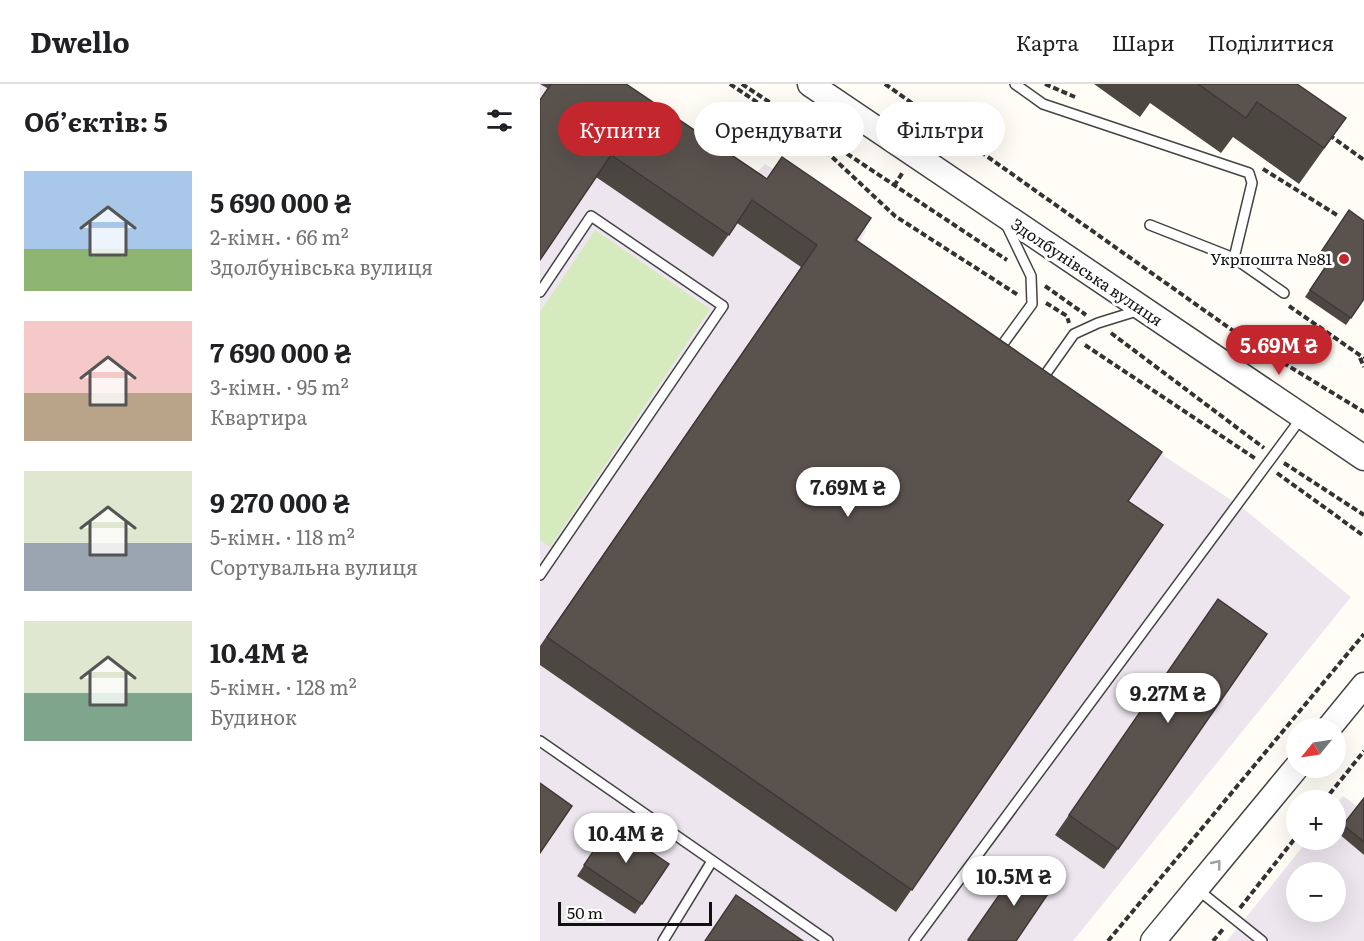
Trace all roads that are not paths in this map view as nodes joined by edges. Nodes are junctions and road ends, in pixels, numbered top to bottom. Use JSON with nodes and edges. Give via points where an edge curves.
{"nodes":[{"id":1,"x":810,"y":84,"type":"edge"},
{"id":2,"x":1015,"y":84,"type":"edge"},
{"id":3,"x":1001,"y":214,"type":"junction"},
{"id":4,"x":1150,"y":225,"type":"dead end"},
{"id":5,"x":1234,"y":258,"type":"junction"},
{"id":6,"x":540,"y":291,"type":"edge"},
{"id":7,"x":1282,"y":296,"type":"road end"},
{"id":8,"x":1143,"y":310,"type":"junction"},
{"id":9,"x":1003,"y":362,"type":"edge"},
{"id":10,"x":1029,"y":380,"type":"edge"},
{"id":11,"x":1302,"y":417,"type":"junction"},
{"id":12,"x":1364,"y":458,"type":"edge"},
{"id":13,"x":540,"y":556,"type":"edge"},
{"id":14,"x":549,"y":562,"type":"junction"},
{"id":15,"x":540,"y":575,"type":"edge"},
{"id":16,"x":1360,"y":695,"type":"edge"},
{"id":17,"x":1338,"y":718,"type":"edge"},
{"id":18,"x":540,"y":741,"type":"edge"},
{"id":19,"x":1288,"y":778,"type":"edge"},
{"id":20,"x":712,"y":861,"type":"junction"},
{"id":21,"x":1197,"y":889,"type":"junction"},
{"id":22,"x":663,"y":941,"type":"edge"},
{"id":23,"x":828,"y":941,"type":"edge"},
{"id":24,"x":914,"y":941,"type":"edge"},
{"id":25,"x":1153,"y":941,"type":"edge"},
{"id":26,"x":1262,"y":941,"type":"edge"}],
"edges":[{"from":1,"to":3,"type":"street","name":"Здолбунівська вулиця"},
{"from":2,"to":5,"type":"lane","via":[[1043,104],[1249,173],[1252,183]]},
{"from":3,"to":8,"type":"street","name":"Здолбунівська вулиця"},
{"from":3,"to":9,"type":"lane","via":[[1031,276],[1032,304],[994,356]]},
{"from":4,"to":5,"type":"lane"},
{"from":5,"to":7,"type":"lane"},
{"from":6,"to":14,"type":"lane","via":[[591,216],[723,306]]},
{"from":8,"to":10,"type":"lane","via":[[1074,334],[1037,386]]},
{"from":8,"to":11,"type":"street","name":"Здолбунівська вулиця"},
{"from":11,"to":12,"type":"street","name":"Здолбунівська вулиця"},
{"from":11,"to":24,"type":"lane"},
{"from":13,"to":14,"type":"lane"},
{"from":14,"to":15,"type":"lane"},
{"from":16,"to":17,"type":"street"},
{"from":18,"to":20,"type":"lane"},
{"from":21,"to":19,"type":"street","one_way":true},
{"from":20,"to":22,"type":"lane"},
{"from":20,"to":23,"type":"lane"},
{"from":21,"to":25,"type":"street"},
{"from":21,"to":26,"type":"lane"}]}
